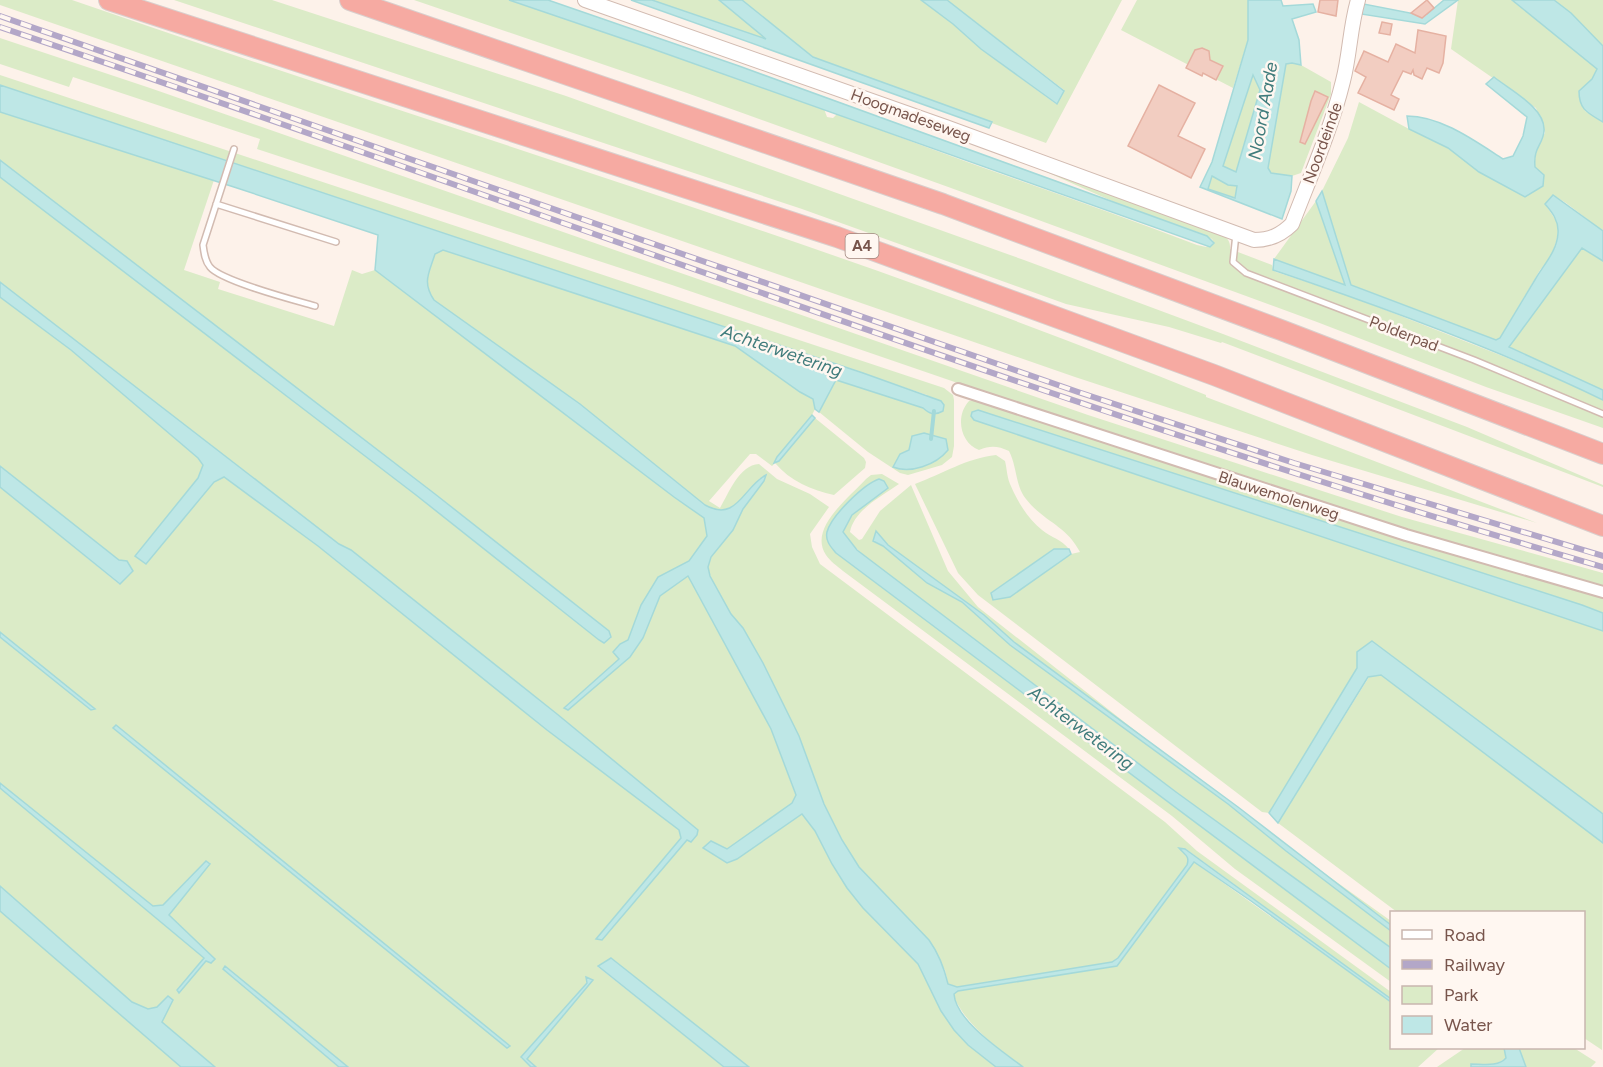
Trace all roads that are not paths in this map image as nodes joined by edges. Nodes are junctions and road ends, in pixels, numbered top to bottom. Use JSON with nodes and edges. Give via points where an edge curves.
{"nodes":[{"id":1,"x":109,"y":0,"type":"edge"},
{"id":2,"x":350,"y":0,"type":"edge"},
{"id":3,"x":585,"y":0,"type":"edge"},
{"id":4,"x":1358,"y":0,"type":"edge"},
{"id":5,"x":234,"y":149,"type":"dead end"},
{"id":6,"x":216,"y":204,"type":"junction"},
{"id":7,"x":1236,"y":234,"type":"junction"},
{"id":8,"x":336,"y":242,"type":"dead end"},
{"id":9,"x":315,"y":306,"type":"dead end"},
{"id":10,"x":958,"y":389,"type":"dead end"},
{"id":11,"x":1603,"y":414,"type":"edge"},
{"id":12,"x":1603,"y":454,"type":"edge"},
{"id":13,"x":1603,"y":526,"type":"edge"},
{"id":14,"x":1603,"y":592,"type":"edge"}],
"edges":[{"from":1,"to":13,"type":"highway","number":"A4","via":[[837,237],[1214,375]]},
{"from":2,"to":12,"type":"highway","via":[[943,204]]},
{"from":3,"to":7,"type":"street","name":"Hoogmadeseweg"},
{"from":4,"to":7,"type":"street","name":"Noordeinde","via":[[1334,117],[1292,224],[1283,233],[1263,240]]},
{"from":5,"to":6,"type":"lane"},
{"from":6,"to":8,"type":"lane"},
{"from":6,"to":9,"type":"lane","via":[[203,245],[208,266],[222,276]]},
{"from":7,"to":11,"type":"lane","name":"Polderpad","via":[[1233,262],[1246,273]]},
{"from":10,"to":14,"type":"street","name":"Blauwemolenweg","via":[[1406,535]]}]}
